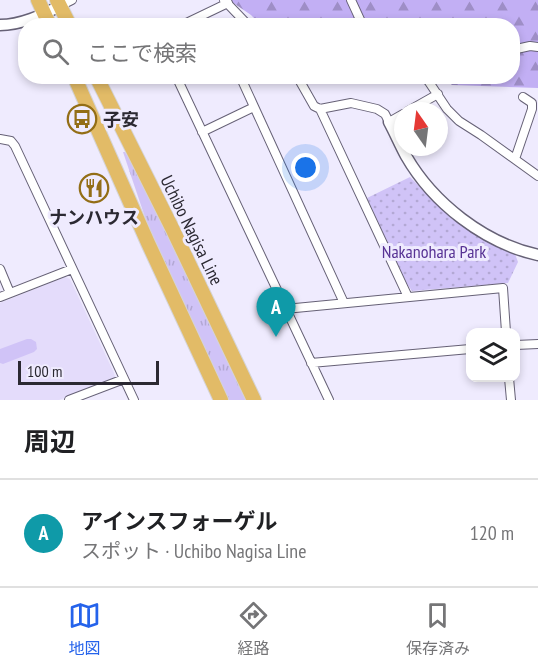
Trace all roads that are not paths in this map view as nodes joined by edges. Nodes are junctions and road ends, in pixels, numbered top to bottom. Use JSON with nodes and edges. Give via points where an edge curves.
{"nodes":[{"id":1,"x":38,"y":0,"type":"edge"},
{"id":2,"x":351,"y":0,"type":"edge"},
{"id":3,"x":63,"y":2,"type":"edge"},
{"id":4,"x":226,"y":2,"type":"edge"},
{"id":5,"x":46,"y":18,"type":"edge"},
{"id":6,"x":49,"y":18,"type":"edge"},
{"id":7,"x":68,"y":18,"type":"edge"},
{"id":8,"x":195,"y":18,"type":"edge"},
{"id":9,"x":241,"y":18,"type":"edge"},
{"id":10,"x":359,"y":18,"type":"edge"},
{"id":11,"x":18,"y":22,"type":"edge"},
{"id":12,"x":0,"y":25,"type":"edge"},
{"id":13,"x":538,"y":47,"type":"edge"},
{"id":14,"x":520,"y":48,"type":"edge"},
{"id":15,"x":78,"y":84,"type":"edge"},
{"id":16,"x":100,"y":84,"type":"edge"},
{"id":17,"x":180,"y":84,"type":"edge"},
{"id":18,"x":244,"y":84,"type":"edge"},
{"id":19,"x":302,"y":84,"type":"edge"},
{"id":20,"x":431,"y":84,"type":"edge"},
{"id":21,"x":438,"y":94,"type":"junction"},
{"id":22,"x":523,"y":97,"type":"dead end"},
{"id":23,"x":424,"y":102,"type":"edge"},
{"id":24,"x":254,"y":107,"type":"junction"},
{"id":25,"x":320,"y":109,"type":"junction"},
{"id":26,"x":394,"y":119,"type":"edge"},
{"id":27,"x":389,"y":122,"type":"junction"},
{"id":28,"x":202,"y":132,"type":"junction"},
{"id":29,"x":0,"y":139,"type":"edge"},
{"id":30,"x":515,"y":159,"type":"junction"},
{"id":31,"x":538,"y":176,"type":"edge"},
{"id":32,"x":538,"y":255,"type":"edge"},
{"id":33,"x":0,"y":269,"type":"edge"},
{"id":34,"x":72,"y":269,"type":"junction"},
{"id":35,"x":10,"y":293,"type":"junction"},
{"id":36,"x":0,"y":297,"type":"edge"},
{"id":37,"x":408,"y":297,"type":"junction"},
{"id":38,"x":344,"y":303,"type":"junction"},
{"id":39,"x":285,"y":309,"type":"junction"},
{"id":40,"x":506,"y":328,"type":"edge"},
{"id":41,"x":538,"y":344,"type":"edge"},
{"id":42,"x":520,"y":345,"type":"edge"},
{"id":43,"x":466,"y":349,"type":"edge"},
{"id":44,"x":311,"y":363,"type":"junction"},
{"id":45,"x":124,"y":379,"type":"junction"},
{"id":46,"x":509,"y":382,"type":"edge"},
{"id":47,"x":69,"y":400,"type":"edge"},
{"id":48,"x":135,"y":400,"type":"edge"},
{"id":49,"x":222,"y":400,"type":"edge"},
{"id":50,"x":254,"y":400,"type":"edge"},
{"id":51,"x":329,"y":400,"type":"edge"},
{"id":52,"x":511,"y":400,"type":"edge"}],
"edges":[{"from":1,"to":5,"type":"highway"},
{"from":2,"to":10,"type":"street"},
{"from":3,"to":6,"type":"street"},
{"from":3,"to":7,"type":"highway"},
{"from":4,"to":8,"type":"street"},
{"from":4,"to":9,"type":"street"},
{"from":11,"to":12,"type":"street"},
{"from":13,"to":14,"type":"street"},
{"from":15,"to":49,"type":"highway"},
{"from":16,"to":50,"type":"highway","name":"Uchibo Nagisa Line"},
{"from":17,"to":28,"type":"street"},
{"from":18,"to":24,"type":"street"},
{"from":19,"to":25,"type":"street","via":[[314,106]]},
{"from":20,"to":21,"type":"street"},
{"from":21,"to":23,"type":"street"},
{"from":21,"to":30,"type":"street","via":[[459,121]]},
{"from":22,"to":30,"type":"street","via":[[532,103],[532,109]]},
{"from":24,"to":28,"type":"street"},
{"from":24,"to":38,"type":"street"},
{"from":25,"to":27,"type":"street","via":[[351,103],[377,109]]},
{"from":25,"to":37,"type":"street"},
{"from":26,"to":27,"type":"street"},
{"from":27,"to":32,"type":"street","via":[[418,174],[455,213],[497,240]]},
{"from":28,"to":39,"type":"street"},
{"from":29,"to":34,"type":"street","via":[[15,146]]},
{"from":30,"to":31,"type":"street"},
{"from":33,"to":35,"type":"street"},
{"from":34,"to":35,"type":"street"},
{"from":34,"to":45,"type":"street"},
{"from":35,"to":36,"type":"street"},
{"from":37,"to":38,"type":"street"},
{"from":37,"to":40,"type":"street","via":[[503,288]]},
{"from":38,"to":39,"type":"street"},
{"from":39,"to":44,"type":"street"},
{"from":41,"to":42,"type":"street"},
{"from":43,"to":44,"type":"street"},
{"from":44,"to":51,"type":"street"},
{"from":45,"to":47,"type":"street"},
{"from":45,"to":48,"type":"street"},
{"from":46,"to":52,"type":"street"}]}
